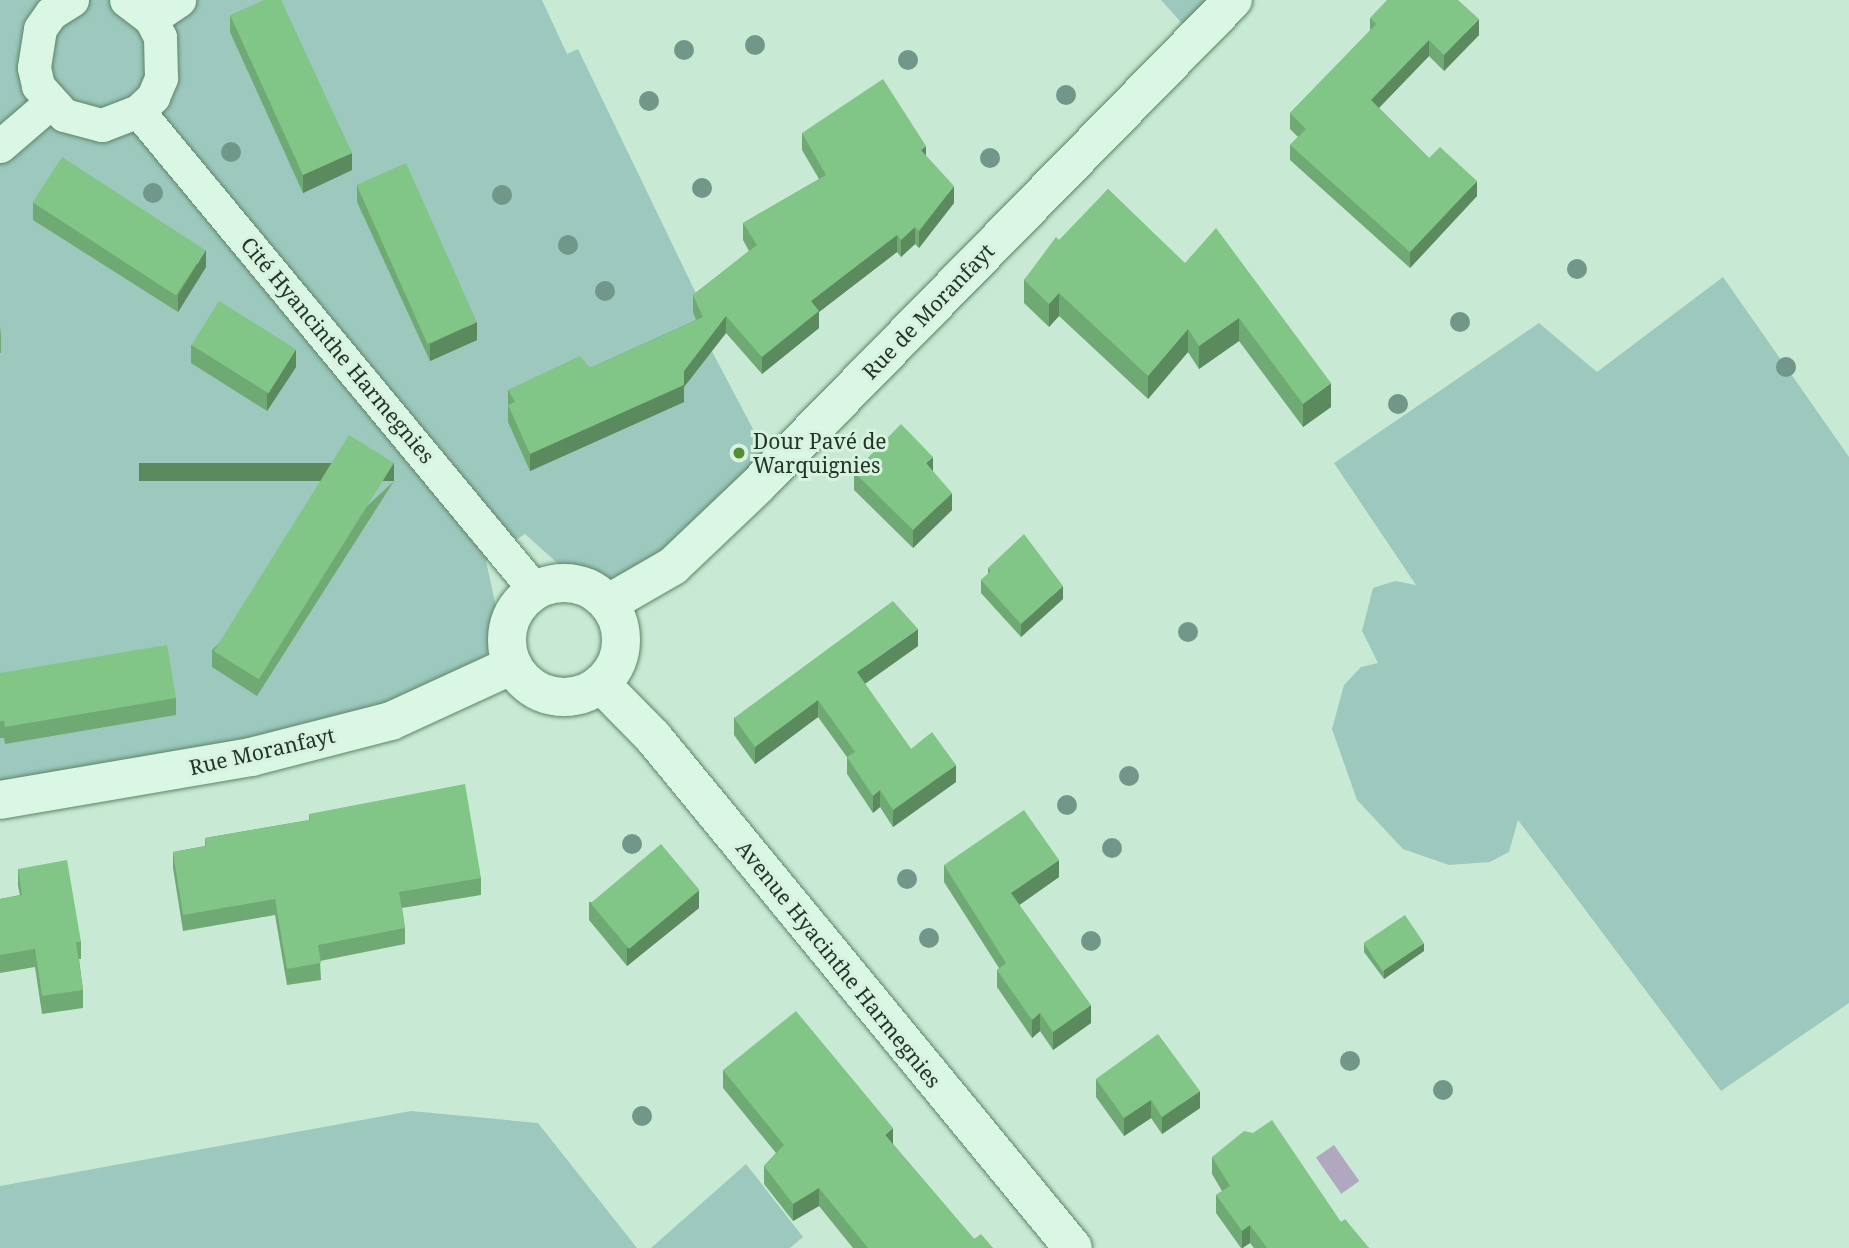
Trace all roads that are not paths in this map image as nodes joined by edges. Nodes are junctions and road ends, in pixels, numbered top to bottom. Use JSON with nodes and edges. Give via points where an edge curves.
{"nodes":[{"id":1,"x":179,"y":0,"type":"edge"},
{"id":2,"x":1233,"y":0,"type":"edge"},
{"id":3,"x":54,"y":4,"type":"edge"},
{"id":4,"x":138,"y":10,"type":"edge"},
{"id":5,"x":50,"y":103,"type":"junction"},
{"id":6,"x":138,"y":111,"type":"junction"},
{"id":7,"x":0,"y":146,"type":"edge"},
{"id":8,"x":535,"y":590,"type":"junction"},
{"id":9,"x":609,"y":603,"type":"junction"},
{"id":10,"x":513,"y":665,"type":"junction"},
{"id":11,"x":601,"y":684,"type":"junction"},
{"id":12,"x":0,"y":800,"type":"edge"},
{"id":13,"x":1073,"y":1248,"type":"edge"}],
"edges":[{"from":1,"to":4,"type":"street"},
{"from":2,"to":9,"type":"main road","name":"Rue de Moranfayt","via":[[757,486],[673,566]]},
{"from":3,"to":5,"type":"street","via":[[33,48],[38,86]]},
{"from":4,"to":6,"type":"street","via":[[160,37],[163,68],[153,97]]},
{"from":5,"to":6,"type":"street","via":[[82,123],[121,121]]},
{"from":5,"to":7,"type":"street"},
{"from":6,"to":8,"type":"street","name":"Cité Hyancinthe Harmegnies"},
{"from":8,"to":9,"type":"main road","via":[[573,583]]},
{"from":8,"to":10,"type":"main road","via":[[517,608],[507,632]]},
{"from":9,"to":11,"type":"main road","via":[[621,636],[612,671]]},
{"from":10,"to":11,"type":"main road","via":[[522,680],[552,696],[586,693]]},
{"from":10,"to":12,"type":"main road","name":"Rue Moranfayt","via":[[391,721],[251,758]]},
{"from":11,"to":13,"type":"main road","name":"Avenue Hyacinthe Harmegnies","via":[[653,737]]}]}
